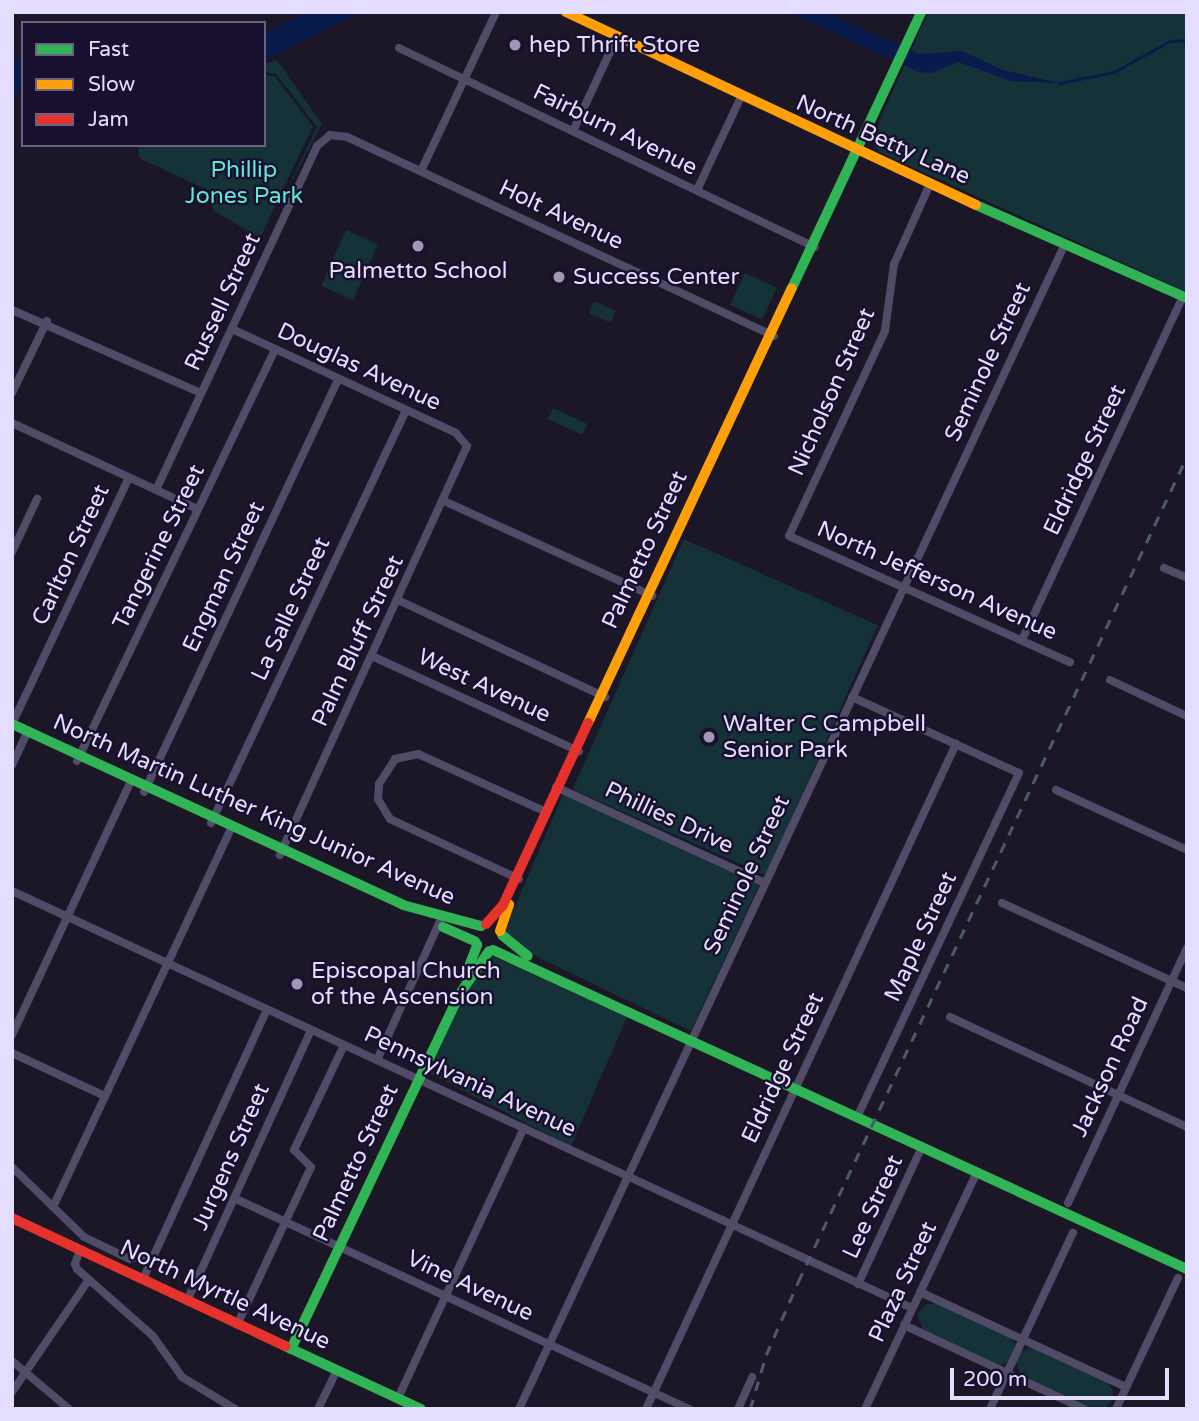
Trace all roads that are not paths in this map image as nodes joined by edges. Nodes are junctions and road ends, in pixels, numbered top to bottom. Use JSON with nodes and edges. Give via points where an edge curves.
{"nodes":[{"id":1,"x":496,"y":12,"type":"edge"},
{"id":2,"x":566,"y":12,"type":"edge"},
{"id":3,"x":921,"y":12,"type":"edge"},
{"id":4,"x":617,"y":37,"type":"junction"},
{"id":5,"x":399,"y":48,"type":"dead end"},
{"id":6,"x":464,"y":79,"type":"junction"},
{"id":7,"x":741,"y":97,"type":"junction"},
{"id":8,"x":573,"y":131,"type":"junction"},
{"id":9,"x":330,"y":135,"type":"joint"},
{"id":10,"x":857,"y":152,"type":"junction"},
{"id":11,"x":421,"y":171,"type":"junction"},
{"id":12,"x":930,"y":184,"type":"junction"},
{"id":13,"x":697,"y":190,"type":"junction"},
{"id":14,"x":1065,"y":244,"type":"junction"},
{"id":15,"x":813,"y":246,"type":"junction"},
{"id":16,"x":1185,"y":297,"type":"edge"},
{"id":17,"x":12,"y":310,"type":"edge"},
{"id":18,"x":47,"y":321,"type":"junction"},
{"id":19,"x":232,"y":329,"type":"junction"},
{"id":20,"x":771,"y":335,"type":"junction"},
{"id":21,"x":275,"y":349,"type":"junction"},
{"id":22,"x":338,"y":379,"type":"junction"},
{"id":23,"x":12,"y":393,"type":"edge"},
{"id":24,"x":201,"y":393,"type":"junction"},
{"id":25,"x":406,"y":410,"type":"junction"},
{"id":26,"x":12,"y":423,"type":"edge"},
{"id":27,"x":466,"y":443,"type":"joint"},
{"id":28,"x":129,"y":478,"type":"junction"},
{"id":29,"x":156,"y":490,"type":"junction"},
{"id":30,"x":37,"y":499,"type":"dead end"},
{"id":31,"x":444,"y":501,"type":"junction"},
{"id":32,"x":197,"y":509,"type":"junction"},
{"id":33,"x":789,"y":536,"type":"joint"},
{"id":34,"x":12,"y":552,"type":"edge"},
{"id":35,"x":1164,"y":568,"type":"dead end"},
{"id":36,"x":1187,"y":578,"type":"edge"},
{"id":37,"x":904,"y":588,"type":"junction"},
{"id":38,"x":650,"y":595,"type":"junction"},
{"id":39,"x":398,"y":600,"type":"junction"},
{"id":40,"x":1022,"y":640,"type":"junction"},
{"id":41,"x":373,"y":656,"type":"junction"},
{"id":42,"x":1070,"y":662,"type":"dead end"},
{"id":43,"x":1110,"y":680,"type":"dead end"},
{"id":44,"x":603,"y":696,"type":"junction"},
{"id":45,"x":852,"y":696,"type":"junction"},
{"id":46,"x":1187,"y":716,"type":"edge"},
{"id":47,"x":12,"y":724,"type":"edge"},
{"id":48,"x":12,"y":731,"type":"edge"},
{"id":49,"x":27,"y":734,"type":"junction"},
{"id":50,"x":956,"y":744,"type":"junction"},
{"id":51,"x":577,"y":750,"type":"junction"},
{"id":52,"x":79,"y":758,"type":"junction"},
{"id":53,"x":12,"y":765,"type":"edge"},
{"id":54,"x":130,"y":782,"type":"junction"},
{"id":55,"x":559,"y":788,"type":"junction"},
{"id":56,"x":145,"y":789,"type":"junction"},
{"id":57,"x":1056,"y":790,"type":"dead end"},
{"id":58,"x":544,"y":811,"type":"junction"},
{"id":59,"x":213,"y":820,"type":"junction"},
{"id":60,"x":231,"y":829,"type":"junction"},
{"id":61,"x":1187,"y":850,"type":"edge"},
{"id":62,"x":282,"y":852,"type":"junction"},
{"id":63,"x":517,"y":878,"type":"junction"},
{"id":64,"x":765,"y":883,"type":"junction"},
{"id":65,"x":12,"y":891,"type":"edge"},
{"id":66,"x":1002,"y":903,"type":"dead end"},
{"id":67,"x":67,"y":917,"type":"junction"},
{"id":68,"x":439,"y":922,"type":"junction"},
{"id":69,"x":484,"y":925,"type":"junction"},
{"id":70,"x":501,"y":933,"type":"junction"},
{"id":71,"x":476,"y":943,"type":"junction"},
{"id":72,"x":1187,"y":948,"type":"edge"},
{"id":73,"x":491,"y":951,"type":"junction"},
{"id":74,"x":168,"y":963,"type":"junction"},
{"id":75,"x":1171,"y":981,"type":"junction"},
{"id":76,"x":1187,"y":988,"type":"edge"},
{"id":77,"x":459,"y":995,"type":"junction"},
{"id":78,"x":267,"y":1010,"type":"junction"},
{"id":79,"x":950,"y":1017,"type":"dead end"},
{"id":80,"x":311,"y":1030,"type":"junction"},
{"id":81,"x":12,"y":1035,"type":"edge"},
{"id":82,"x":692,"y":1039,"type":"junction"},
{"id":83,"x":344,"y":1045,"type":"junction"},
{"id":84,"x":12,"y":1053,"type":"edge"},
{"id":85,"x":377,"y":1060,"type":"junction"},
{"id":86,"x":419,"y":1080,"type":"junction"},
{"id":87,"x":795,"y":1088,"type":"junction"},
{"id":88,"x":1118,"y":1095,"type":"junction"},
{"id":89,"x":105,"y":1096,"type":"junction"},
{"id":90,"x":857,"y":1117,"type":"junction"},
{"id":91,"x":1187,"y":1126,"type":"edge"},
{"id":92,"x":524,"y":1128,"type":"junction"},
{"id":93,"x":922,"y":1147,"type":"junction"},
{"id":94,"x":12,"y":1167,"type":"edge"},
{"id":95,"x":977,"y":1172,"type":"junction"},
{"id":96,"x":628,"y":1177,"type":"junction"},
{"id":97,"x":234,"y":1198,"type":"junction"},
{"id":98,"x":1068,"y":1203,"type":"dead end"},
{"id":99,"x":53,"y":1207,"type":"junction"},
{"id":100,"x":12,"y":1218,"type":"edge"},
{"id":101,"x":285,"y":1221,"type":"junction"},
{"id":102,"x":732,"y":1225,"type":"junction"},
{"id":103,"x":1073,"y":1233,"type":"dead end"},
{"id":104,"x":340,"y":1246,"type":"junction"},
{"id":105,"x":80,"y":1250,"type":"junction"},
{"id":106,"x":153,"y":1259,"type":"junction"},
{"id":107,"x":1187,"y":1269,"type":"edge"},
{"id":108,"x":1178,"y":1278,"type":"dead end"},
{"id":109,"x":143,"y":1279,"type":"junction"},
{"id":110,"x":88,"y":1281,"type":"junction"},
{"id":111,"x":858,"y":1284,"type":"junction"},
{"id":112,"x":920,"y":1292,"type":"junction"},
{"id":113,"x":445,"y":1296,"type":"junction"},
{"id":114,"x":187,"y":1301,"type":"junction"},
{"id":115,"x":912,"y":1308,"type":"junction"},
{"id":116,"x":237,"y":1325,"type":"junction"},
{"id":117,"x":904,"y":1325,"type":"junction"},
{"id":118,"x":1022,"y":1339,"type":"junction"},
{"id":119,"x":549,"y":1344,"type":"junction"},
{"id":120,"x":290,"y":1349,"type":"junction"},
{"id":121,"x":12,"y":1361,"type":"edge"},
{"id":122,"x":337,"y":1370,"type":"junction"},
{"id":123,"x":26,"y":1372,"type":"junction"},
{"id":124,"x":1006,"y":1373,"type":"junction"},
{"id":125,"x":752,"y":1377,"type":"dead end"},
{"id":126,"x":1126,"y":1387,"type":"junction"},
{"id":127,"x":12,"y":1392,"type":"edge"},
{"id":128,"x":654,"y":1392,"type":"junction"},
{"id":129,"x":398,"y":1398,"type":"junction"},
{"id":130,"x":1118,"y":1406,"type":"edge"},
{"id":131,"x":231,"y":1407,"type":"edge"},
{"id":132,"x":415,"y":1408,"type":"edge"},
{"id":133,"x":69,"y":1409,"type":"edge"},
{"id":134,"x":318,"y":1409,"type":"edge"},
{"id":135,"x":519,"y":1409,"type":"edge"},
{"id":136,"x":646,"y":1409,"type":"edge"},
{"id":137,"x":689,"y":1409,"type":"edge"},
{"id":138,"x":738,"y":1409,"type":"edge"},
{"id":139,"x":865,"y":1409,"type":"edge"},
{"id":140,"x":990,"y":1409,"type":"edge"},
{"id":141,"x":1084,"y":1409,"type":"edge"},
{"id":142,"x":1129,"y":1409,"type":"edge"}],
"edges":[{"from":1,"to":6,"type":"street"},
{"from":2,"to":4,"type":"street","name":"North Betty Lane"},
{"from":3,"to":10,"type":"street","name":"Palmetto Street"},
{"from":4,"to":7,"type":"street","name":"North Betty Lane"},
{"from":4,"to":8,"type":"street"},
{"from":5,"to":6,"type":"street","name":"Fairburn Avenue"},
{"from":6,"to":8,"type":"street","name":"Fairburn Avenue"},
{"from":6,"to":11,"type":"street"},
{"from":7,"to":10,"type":"street","name":"North Betty Lane"},
{"from":7,"to":13,"type":"street"},
{"from":8,"to":13,"type":"street","name":"Fairburn Avenue"},
{"from":9,"to":11,"type":"street","name":"Holt Avenue","via":[[347,137]]},
{"from":9,"to":19,"type":"street","name":"Russell Street","via":[[317,146]]},
{"from":10,"to":12,"type":"street","name":"North Betty Lane"},
{"from":10,"to":15,"type":"street","name":"Palmetto Street"},
{"from":11,"to":20,"type":"street","name":"Holt Avenue"},
{"from":12,"to":14,"type":"street","name":"North Betty Lane"},
{"from":12,"to":33,"type":"street","name":"Nicholson Street","via":[[894,264],[885,331]]},
{"from":13,"to":15,"type":"street","name":"Fairburn Avenue"},
{"from":14,"to":16,"type":"street","name":"North Betty Lane"},
{"from":14,"to":37,"type":"street","name":"Seminole Street"},
{"from":15,"to":20,"type":"street","name":"Palmetto Street"},
{"from":16,"to":40,"type":"street","name":"Eldridge Street"},
{"from":17,"to":18,"type":"street"},
{"from":18,"to":23,"type":"street"},
{"from":18,"to":24,"type":"street"},
{"from":19,"to":21,"type":"street","name":"Douglas Avenue"},
{"from":19,"to":24,"type":"street","name":"Russell Street"},
{"from":20,"to":38,"type":"street","name":"Palmetto Street"},
{"from":21,"to":22,"type":"street","name":"Douglas Avenue"},
{"from":21,"to":32,"type":"street","name":"Tangerine Street"},
{"from":22,"to":25,"type":"street","name":"Douglas Avenue"},
{"from":22,"to":56,"type":"street","name":"Engman Street"},
{"from":24,"to":29,"type":"street","name":"Russell Street"},
{"from":25,"to":27,"type":"street","name":"Douglas Avenue","via":[[456,433]]},
{"from":25,"to":59,"type":"street","name":"La Salle Street"},
{"from":26,"to":28,"type":"street"},
{"from":27,"to":31,"type":"street","name":"Palm Bluff Street","via":[[465,458]]},
{"from":28,"to":29,"type":"street"},
{"from":28,"to":47,"type":"street","name":"Carlton Street"},
{"from":29,"to":32,"type":"street"},
{"from":30,"to":34,"type":"street"},
{"from":31,"to":38,"type":"street"},
{"from":31,"to":39,"type":"street","name":"Palm Bluff Street"},
{"from":32,"to":52,"type":"street","name":"Tangerine Street"},
{"from":33,"to":37,"type":"street","name":"North Jefferson Avenue"},
{"from":35,"to":36,"type":"street"},
{"from":37,"to":40,"type":"street","name":"North Jefferson Avenue"},
{"from":37,"to":45,"type":"street","name":"Seminole Street"},
{"from":38,"to":44,"type":"street","name":"Palmetto Street"},
{"from":39,"to":41,"type":"street","name":"Palm Bluff Street"},
{"from":39,"to":44,"type":"street"},
{"from":40,"to":42,"type":"street","name":"North Jefferson Avenue"},
{"from":41,"to":51,"type":"street","name":"West Avenue"},
{"from":41,"to":62,"type":"street","name":"Palm Bluff Street"},
{"from":43,"to":46,"type":"street"},
{"from":44,"to":51,"type":"street","name":"Palmetto Street"},
{"from":45,"to":50,"type":"street"},
{"from":45,"to":64,"type":"street","name":"Seminole Street"},
{"from":47,"to":49,"type":"street","name":"North Martin Luther King Junior Avenue"},
{"from":48,"to":49,"type":"street","name":"North Martin Luther King Junior Avenue"},
{"from":49,"to":52,"type":"street","name":"North Martin Luther King Junior Avenue"},
{"from":49,"to":53,"type":"street"},
{"from":50,"to":87,"type":"street","name":"Eldridge Street"},
{"from":50,"to":90,"type":"street","name":"Maple Street","via":[[1020,773]]},
{"from":51,"to":55,"type":"street","name":"Palmetto Street"},
{"from":52,"to":54,"type":"street","name":"North Martin Luther King Junior Avenue"},
{"from":54,"to":56,"type":"street","name":"North Martin Luther King Junior Avenue"},
{"from":54,"to":67,"type":"street"},
{"from":55,"to":58,"type":"street","name":"Palmetto Street"},
{"from":55,"to":63,"type":"street","name":"Palmetto Street"},
{"from":55,"to":64,"type":"street","name":"Phillies Drive"},
{"from":56,"to":59,"type":"street","name":"North Martin Luther King Junior Avenue"},
{"from":57,"to":61,"type":"street"},
{"from":58,"to":63,"type":"street","name":"Palmetto Street"},
{"from":58,"to":63,"type":"street","via":[[418,754],[395,759],[382,778],[378,799],[390,819]]},
{"from":59,"to":60,"type":"street","name":"North Martin Luther King Junior Avenue"},
{"from":60,"to":62,"type":"street","name":"North Martin Luther King Junior Avenue"},
{"from":60,"to":74,"type":"street"},
{"from":62,"to":68,"type":"street","name":"North Martin Luther King Junior Avenue"},
{"from":63,"to":69,"type":"street","name":"Palmetto Street","via":[[498,913]]},
{"from":63,"to":70,"type":"street","name":"Palmetto Street"},
{"from":64,"to":82,"type":"street","name":"Seminole Street"},
{"from":65,"to":67,"type":"street","name":"Pennsylvania Avenue"},
{"from":66,"to":75,"type":"street"},
{"from":67,"to":74,"type":"street","name":"Pennsylvania Avenue"},
{"from":67,"to":81,"type":"street"},
{"from":68,"to":69,"type":"street","name":"North Martin Luther King Junior Avenue"},
{"from":68,"to":71,"type":"street","name":"North Martin Luther King Junior Avenue"},
{"from":68,"to":85,"type":"street"},
{"from":69,"to":70,"type":"street","name":"North Martin Luther King Junior Avenue"},
{"from":69,"to":71,"type":"street","name":"Palmetto Street"},
{"from":70,"to":73,"type":"street","name":"Palmetto Street"},
{"from":70,"to":82,"type":"street","via":[[515,949],[554,971]]},
{"from":71,"to":73,"type":"street","name":"North Martin Luther King Junior Avenue"},
{"from":71,"to":77,"type":"street","name":"Palmetto Street"},
{"from":72,"to":75,"type":"street","name":"Jackson Road"},
{"from":73,"to":77,"type":"street","name":"Palmetto Street"},
{"from":73,"to":82,"type":"street"},
{"from":74,"to":78,"type":"street","name":"Pennsylvania Avenue"},
{"from":74,"to":89,"type":"street"},
{"from":75,"to":76,"type":"street"},
{"from":75,"to":88,"type":"street","name":"Jackson Road"},
{"from":77,"to":86,"type":"street","name":"Palmetto Street"},
{"from":78,"to":80,"type":"street","name":"Pennsylvania Avenue"},
{"from":78,"to":106,"type":"street"},
{"from":79,"to":88,"type":"street"},
{"from":80,"to":83,"type":"street","name":"Pennsylvania Avenue"},
{"from":80,"to":97,"type":"street","name":"Jurgens Street"},
{"from":82,"to":87,"type":"street"},
{"from":82,"to":96,"type":"street","name":"Seminole Street"},
{"from":83,"to":85,"type":"street","name":"Pennsylvania Avenue"},
{"from":83,"to":101,"type":"street","via":[[294,1150],[311,1167]]},
{"from":84,"to":89,"type":"street"},
{"from":85,"to":86,"type":"street","name":"Pennsylvania Avenue"},
{"from":86,"to":92,"type":"street","name":"Pennsylvania Avenue"},
{"from":86,"to":104,"type":"street","name":"Palmetto Street"},
{"from":87,"to":90,"type":"street"},
{"from":87,"to":102,"type":"street","name":"Eldridge Street"},
{"from":88,"to":91,"type":"street"},
{"from":88,"to":98,"type":"street","name":"Jackson Road"},
{"from":89,"to":99,"type":"street"},
{"from":90,"to":93,"type":"street"},
{"from":92,"to":96,"type":"street","name":"Pennsylvania Avenue"},
{"from":92,"to":113,"type":"street"},
{"from":93,"to":95,"type":"street"},
{"from":93,"to":111,"type":"street","name":"Lee Street"},
{"from":94,"to":99,"type":"street"},
{"from":95,"to":107,"type":"street"},
{"from":95,"to":112,"type":"street","name":"Plaza Street"},
{"from":96,"to":102,"type":"street","name":"Pennsylvania Avenue"},
{"from":96,"to":119,"type":"street","name":"Seminole Street"},
{"from":97,"to":101,"type":"street","name":"Vine Avenue"},
{"from":97,"to":114,"type":"street","name":"Jurgens Street"},
{"from":99,"to":106,"type":"street","via":[[84,1237],[104,1248],[130,1259],[145,1255]]},
{"from":100,"to":105,"type":"street","name":"North Myrtle Avenue"},
{"from":101,"to":104,"type":"street","name":"Vine Avenue"},
{"from":101,"to":116,"type":"street"},
{"from":102,"to":111,"type":"street","name":"Pennsylvania Avenue"},
{"from":102,"to":128,"type":"street","name":"Eldridge Street"},
{"from":103,"to":118,"type":"street"},
{"from":104,"to":113,"type":"street","name":"Vine Avenue"},
{"from":104,"to":120,"type":"street","name":"Palmetto Street"},
{"from":105,"to":109,"type":"street","name":"North Myrtle Avenue"},
{"from":105,"to":110,"type":"street","via":[[75,1264]]},
{"from":106,"to":109,"type":"street"},
{"from":108,"to":126,"type":"street"},
{"from":109,"to":114,"type":"street","name":"North Myrtle Avenue"},
{"from":110,"to":123,"type":"street"},
{"from":110,"to":131,"type":"street","via":[[153,1336],[182,1377]]},
{"from":111,"to":115,"type":"street","name":"Pennsylvania Avenue"},
{"from":112,"to":115,"type":"street","name":"Plaza Street"},
{"from":112,"to":118,"type":"street"},
{"from":113,"to":119,"type":"street","name":"Vine Avenue"},
{"from":113,"to":129,"type":"street"},
{"from":114,"to":116,"type":"street","name":"North Myrtle Avenue"},
{"from":115,"to":117,"type":"street","name":"Plaza Street"},
{"from":116,"to":120,"type":"street","name":"North Myrtle Avenue"},
{"from":117,"to":124,"type":"street"},
{"from":117,"to":139,"type":"street","name":"Plaza Street"},
{"from":118,"to":124,"type":"street"},
{"from":118,"to":126,"type":"street"},
{"from":119,"to":128,"type":"street","name":"Vine Avenue"},
{"from":119,"to":135,"type":"street","name":"Seminole Street"},
{"from":120,"to":122,"type":"street","name":"North Myrtle Avenue"},
{"from":121,"to":123,"type":"street"},
{"from":122,"to":129,"type":"street","name":"North Myrtle Avenue"},
{"from":122,"to":134,"type":"street"},
{"from":123,"to":127,"type":"street"},
{"from":123,"to":133,"type":"street"},
{"from":124,"to":140,"type":"street"},
{"from":124,"to":141,"type":"street"},
{"from":125,"to":138,"type":"street"},
{"from":126,"to":130,"type":"street"},
{"from":128,"to":136,"type":"street","name":"Eldridge Street"},
{"from":128,"to":137,"type":"street","name":"Vine Avenue"},
{"from":129,"to":132,"type":"street","name":"North Myrtle Avenue"},
{"from":130,"to":142,"type":"street"}]}
